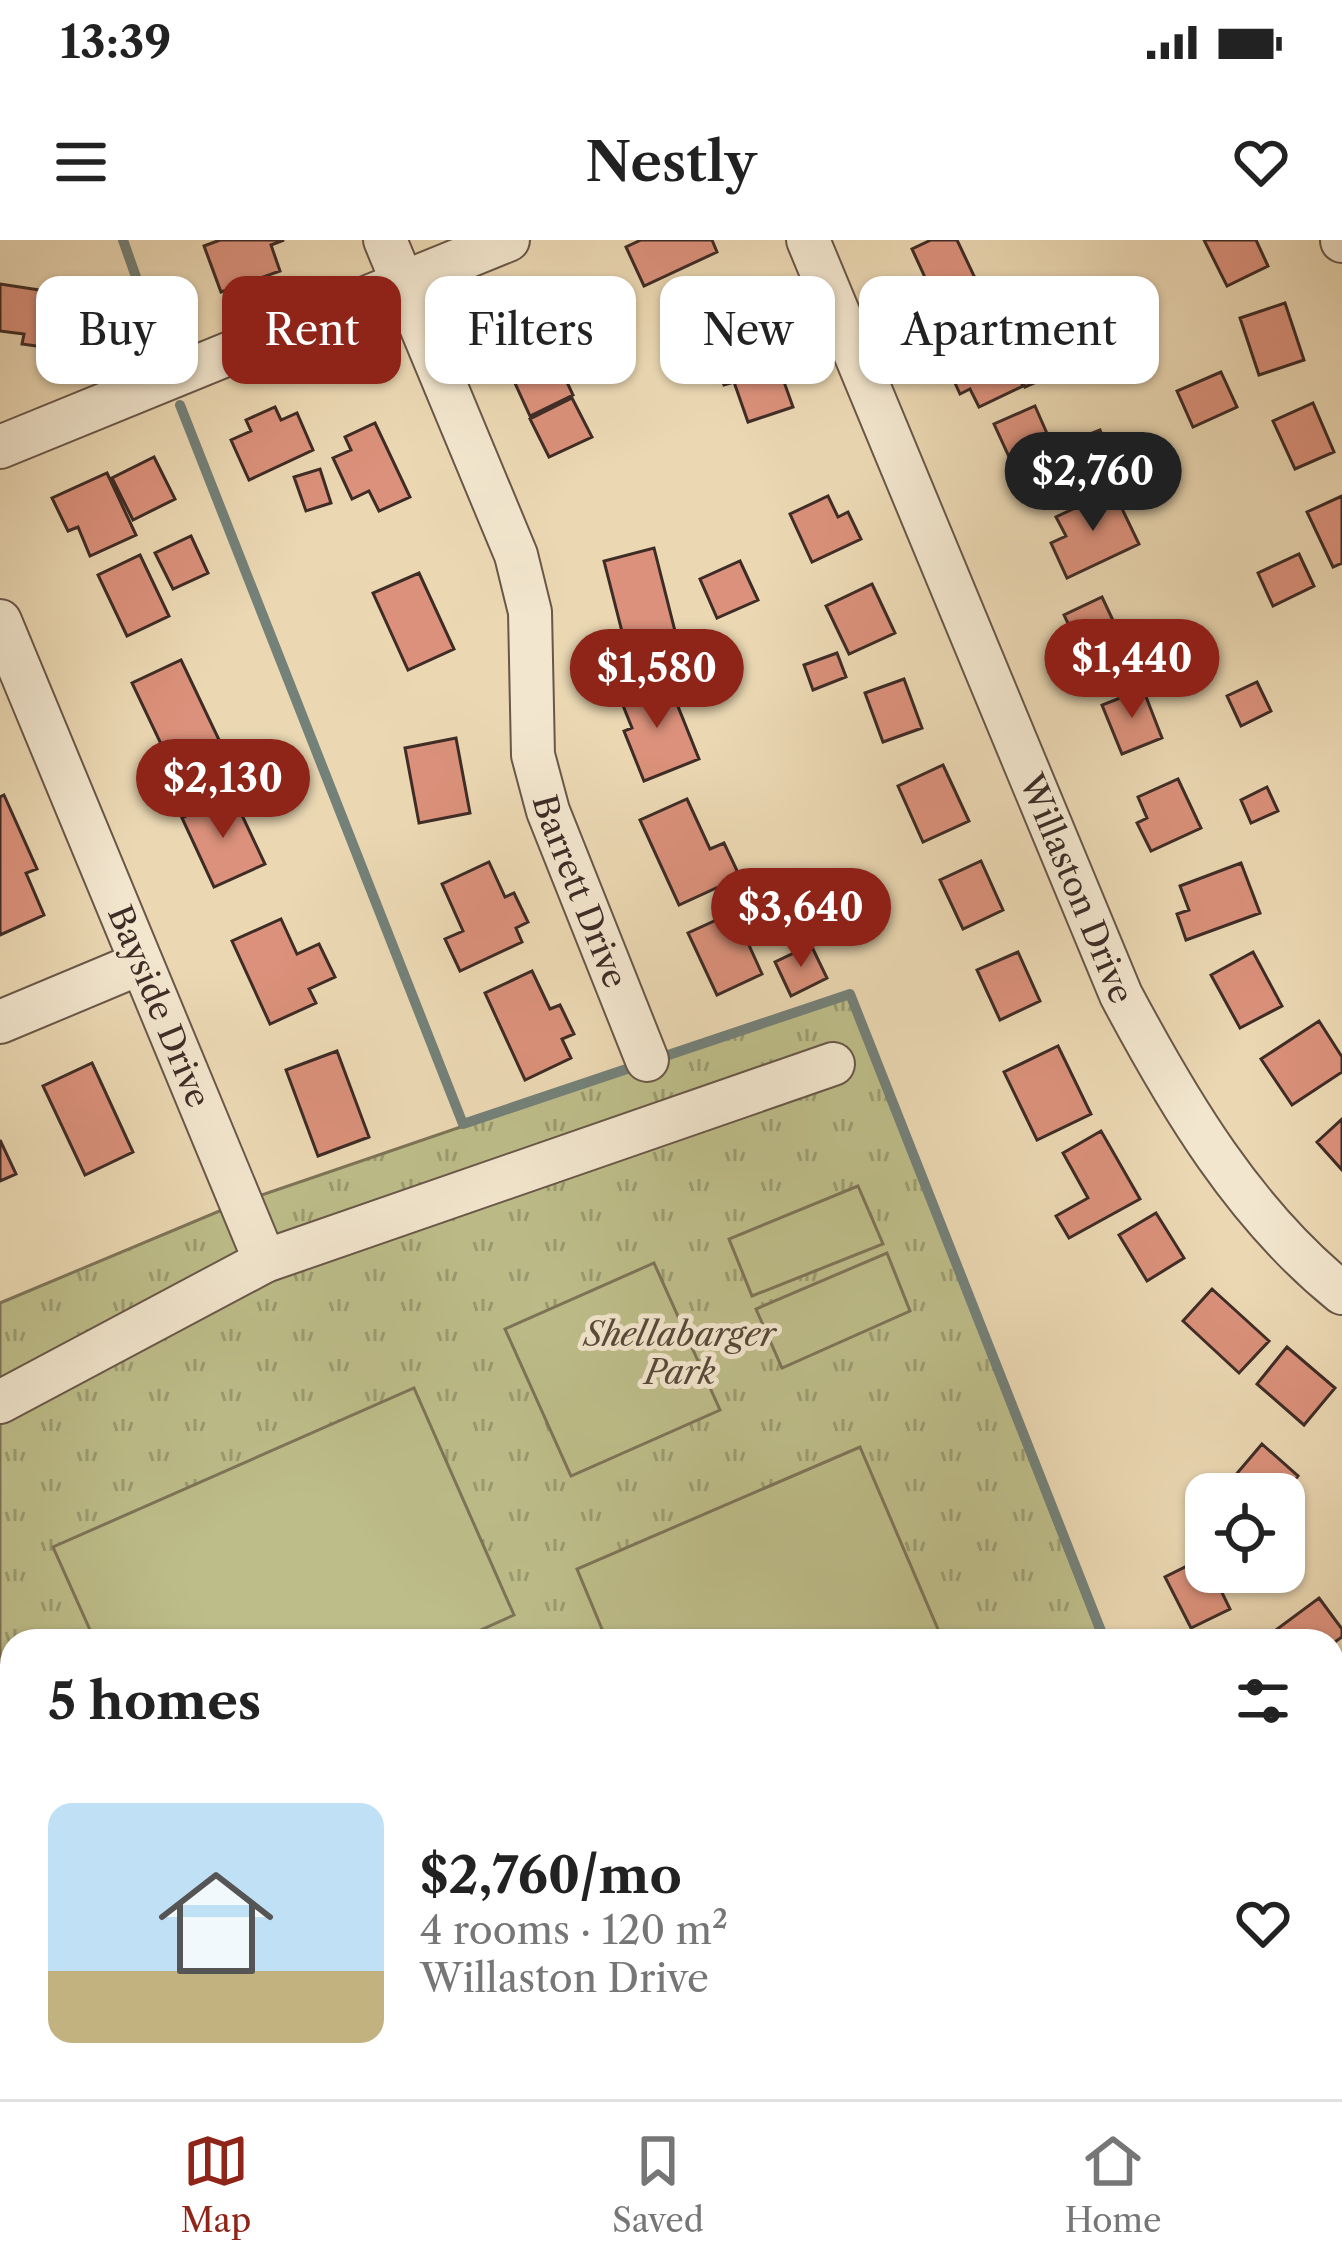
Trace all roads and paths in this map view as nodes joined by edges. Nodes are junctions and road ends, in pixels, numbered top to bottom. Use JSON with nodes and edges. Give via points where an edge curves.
{"nodes":[{"id":1,"x":385,"y":240,"type":"edge"},
{"id":2,"x":508,"y":240,"type":"edge"},
{"id":3,"x":808,"y":240,"type":"edge"},
{"id":4,"x":403,"y":283,"type":"junction"},
{"id":5,"x":0,"y":447,"type":"edge"},
{"id":6,"x":0,"y":621,"type":"edge"},
{"id":7,"x":141,"y":963,"type":"junction"},
{"id":8,"x":0,"y":1022,"type":"edge"},
{"id":9,"x":647,"y":1060,"type":"dead end"},
{"id":10,"x":833,"y":1064,"type":"dead end"},
{"id":11,"x":266,"y":1261,"type":"junction"},
{"id":12,"x":1342,"y":1293,"type":"edge"},
{"id":13,"x":0,"y":1402,"type":"edge"}],
"edges":[{"from":1,"to":4,"type":"street","name":"Barrett Drive"},
{"from":2,"to":4,"type":"street"},
{"from":3,"to":12,"type":"street","name":"Willaston Drive","via":[[1121,995],[1219,1160]]},
{"from":4,"to":5,"type":"street"},
{"from":4,"to":9,"type":"street","name":"Barrett Drive","via":[[516,555],[530,612],[533,754]]},
{"from":6,"to":7,"type":"street","name":"Bayside Drive"},
{"from":7,"to":8,"type":"street"},
{"from":7,"to":11,"type":"street","name":"Bayside Drive"},
{"from":10,"to":11,"type":"street"},
{"from":11,"to":13,"type":"street"}]}
